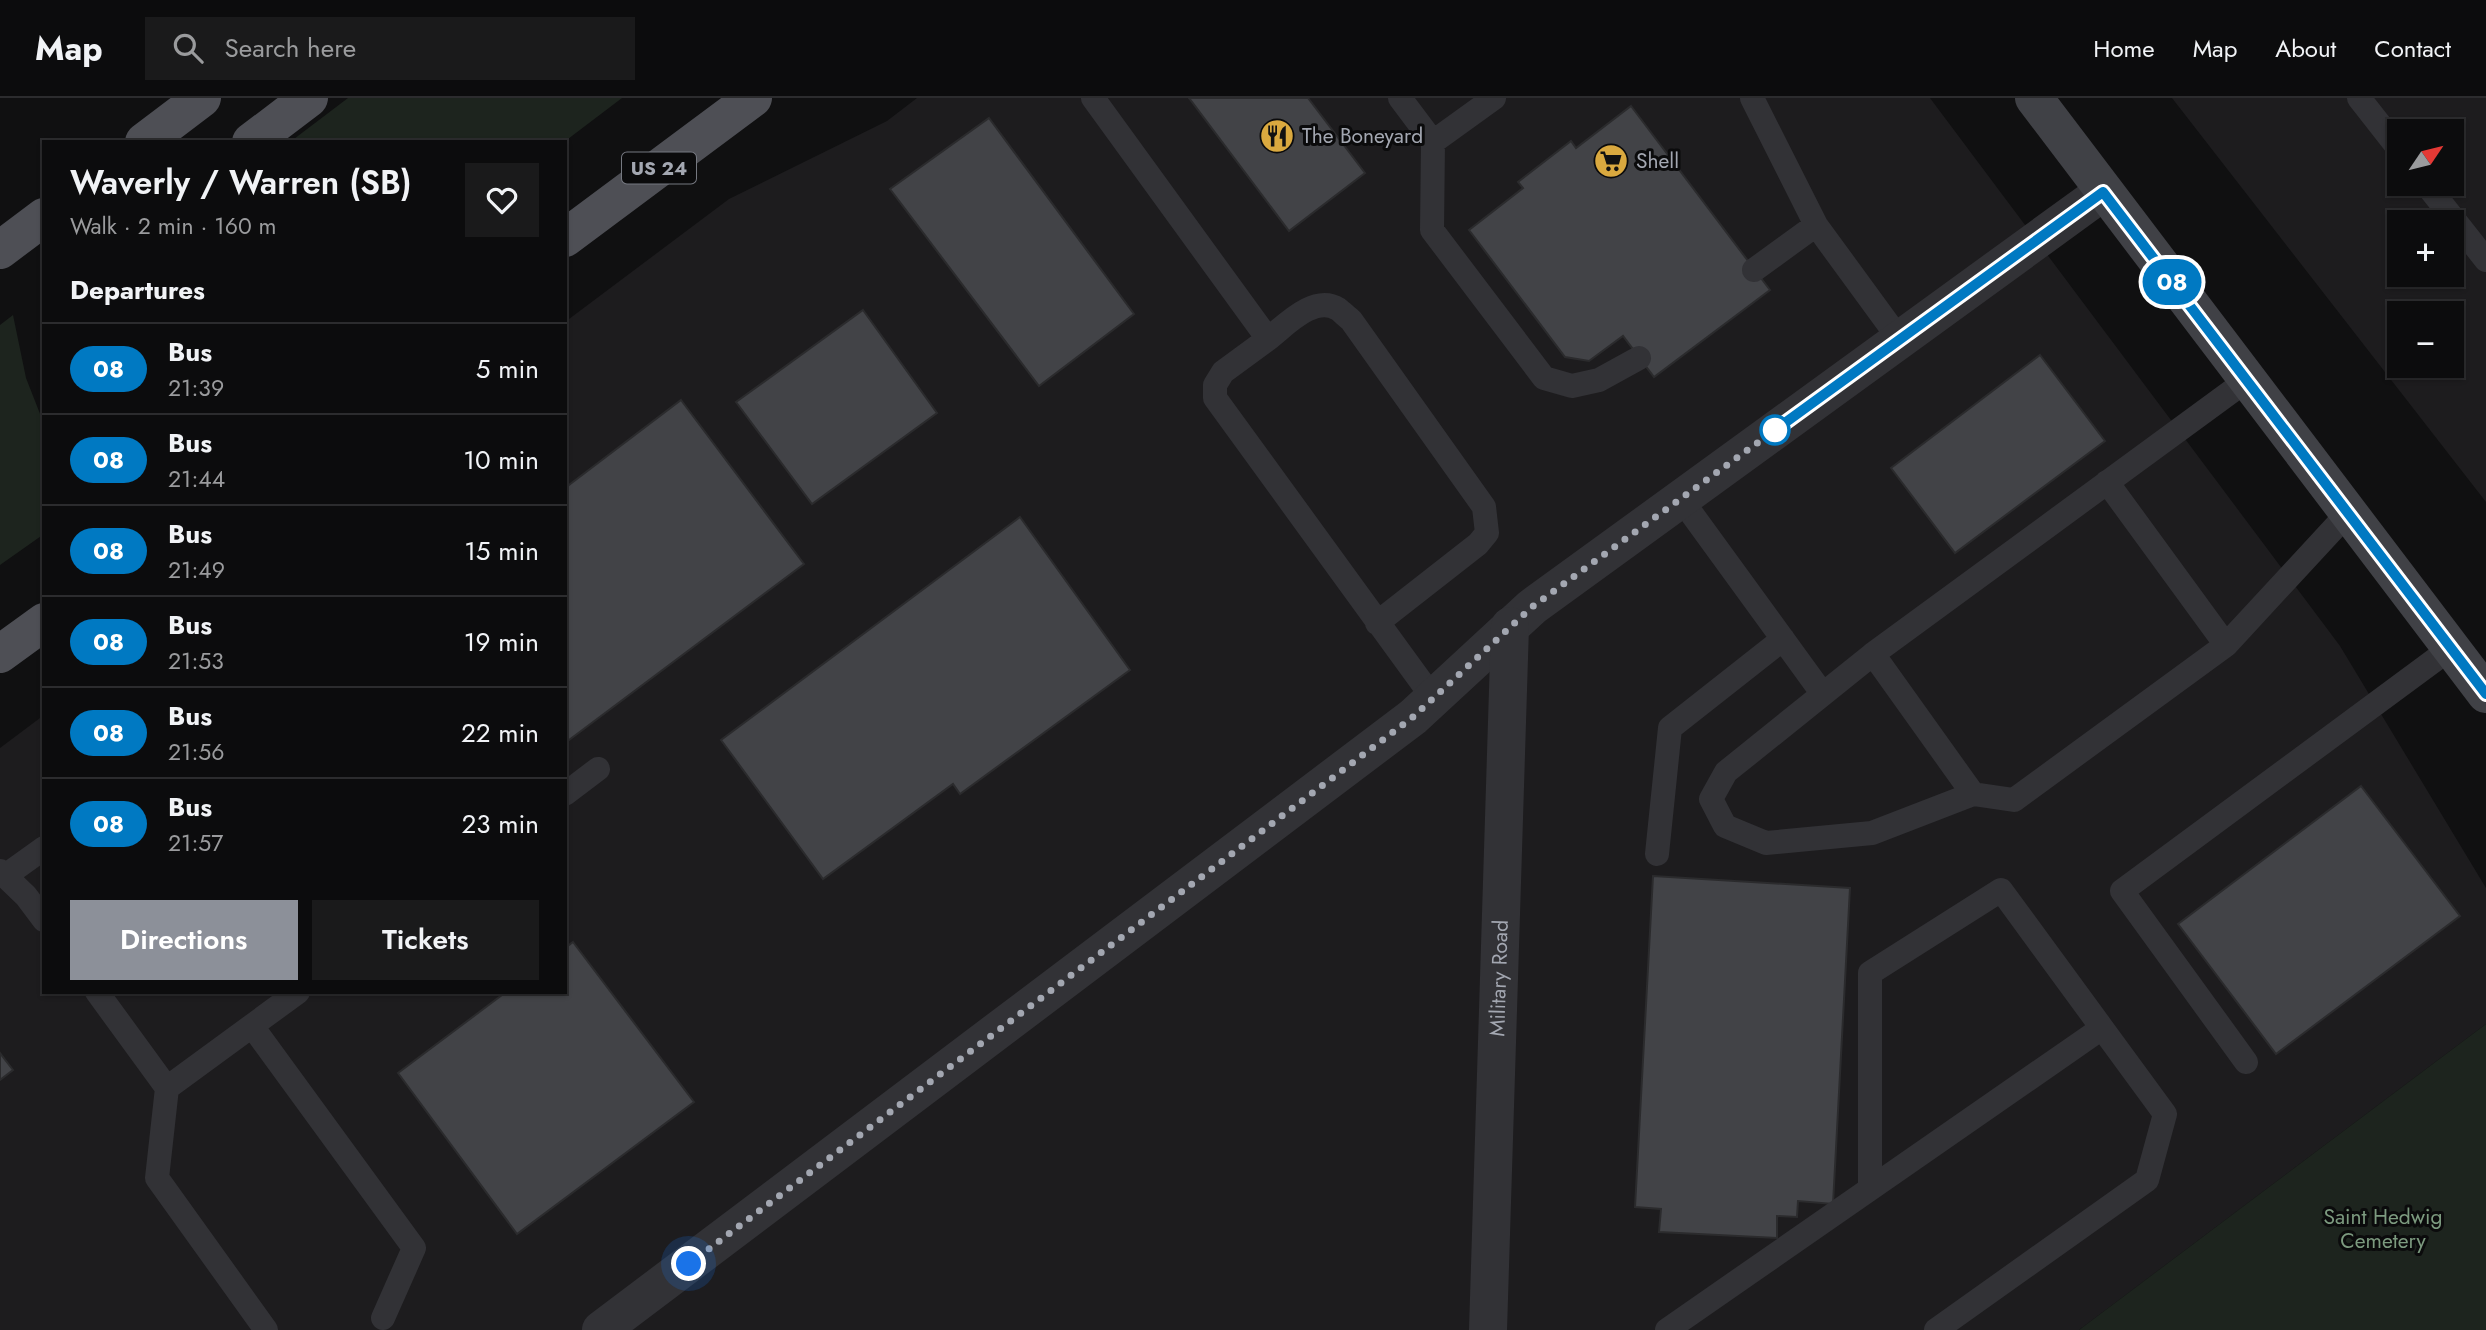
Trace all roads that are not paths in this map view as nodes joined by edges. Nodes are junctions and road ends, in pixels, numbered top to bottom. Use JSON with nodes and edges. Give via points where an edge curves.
{"nodes":[{"id":1,"x":202,"y":98,"type":"edge"},
{"id":2,"x":309,"y":98,"type":"edge"},
{"id":3,"x":753,"y":98,"type":"edge"},
{"id":4,"x":1093,"y":98,"type":"edge"},
{"id":5,"x":1400,"y":98,"type":"edge"},
{"id":6,"x":1494,"y":98,"type":"edge"},
{"id":7,"x":1752,"y":98,"type":"edge"},
{"id":8,"x":2034,"y":98,"type":"edge"},
{"id":9,"x":2359,"y":98,"type":"edge"},
{"id":10,"x":2387,"y":134,"type":"edge"},
{"id":11,"x":147,"y":140,"type":"edge"},
{"id":12,"x":254,"y":140,"type":"edge"},
{"id":13,"x":1433,"y":142,"type":"junction"},
{"id":14,"x":2103,"y":192,"type":"junction"},
{"id":15,"x":2435,"y":196,"type":"edge"},
{"id":16,"x":42,"y":218,"type":"edge"},
{"id":17,"x":1816,"y":225,"type":"junction"},
{"id":18,"x":567,"y":237,"type":"edge"},
{"id":19,"x":0,"y":250,"type":"edge"},
{"id":20,"x":2486,"y":260,"type":"edge"},
{"id":21,"x":1754,"y":270,"type":"dead end"},
{"id":22,"x":1268,"y":339,"type":"junction"},
{"id":23,"x":1900,"y":340,"type":"junction"},
{"id":24,"x":1639,"y":358,"type":"dead end"},
{"id":25,"x":2247,"y":380,"type":"junction"},
{"id":26,"x":2107,"y":482,"type":"junction"},
{"id":27,"x":1681,"y":499,"type":"junction"},
{"id":28,"x":2348,"y":513,"type":"junction"},
{"id":29,"x":1377,"y":623,"type":"junction"},
{"id":30,"x":42,"y":626,"type":"edge"},
{"id":31,"x":1510,"y":626,"type":"junction"},
{"id":32,"x":1783,"y":639,"type":"junction"},
{"id":33,"x":2226,"y":645,"type":"junction"},
{"id":34,"x":2451,"y":648,"type":"junction"},
{"id":35,"x":0,"y":654,"type":"edge"},
{"id":36,"x":1872,"y":654,"type":"junction"},
{"id":37,"x":1822,"y":693,"type":"junction"},
{"id":38,"x":2486,"y":694,"type":"edge"},
{"id":39,"x":1433,"y":698,"type":"junction"},
{"id":40,"x":598,"y":769,"type":"dead end"},
{"id":41,"x":567,"y":792,"type":"edge"},
{"id":42,"x":1973,"y":794,"type":"junction"},
{"id":43,"x":42,"y":849,"type":"edge"},
{"id":44,"x":1657,"y":854,"type":"dead end"},
{"id":45,"x":3,"y":874,"type":"edge"},
{"id":46,"x":42,"y":917,"type":"edge"},
{"id":47,"x":98,"y":994,"type":"edge"},
{"id":48,"x":295,"y":994,"type":"edge"},
{"id":49,"x":252,"y":1026,"type":"junction"},
{"id":50,"x":2102,"y":1028,"type":"junction"},
{"id":51,"x":2246,"y":1062,"type":"dead end"},
{"id":52,"x":167,"y":1088,"type":"junction"},
{"id":53,"x":1870,"y":1189,"type":"junction"},
{"id":54,"x":381,"y":1326,"type":"edge"},
{"id":55,"x":266,"y":1330,"type":"edge"},
{"id":56,"x":601,"y":1330,"type":"edge"},
{"id":57,"x":1488,"y":1330,"type":"edge"},
{"id":58,"x":1667,"y":1330,"type":"edge"},
{"id":59,"x":1936,"y":1330,"type":"edge"}],
"edges":[{"from":1,"to":11,"type":"main road"},
{"from":2,"to":12,"type":"main road"},
{"from":3,"to":18,"type":"main road","number":"US 24"},
{"from":4,"to":22,"type":"lane"},
{"from":5,"to":13,"type":"lane"},
{"from":6,"to":13,"type":"lane"},
{"from":7,"to":17,"type":"lane"},
{"from":8,"to":14,"type":"main road"},
{"from":9,"to":10,"type":"lane"},
{"from":13,"to":24,"type":"lane","via":[[1433,230],[1544,378],[1572,386],[1599,380]]},
{"from":14,"to":23,"type":"street"},
{"from":14,"to":25,"type":"main road"},
{"from":15,"to":20,"type":"lane"},
{"from":16,"to":19,"type":"main road"},
{"from":17,"to":21,"type":"lane"},
{"from":17,"to":23,"type":"lane"},
{"from":22,"to":29,"type":"lane","via":[[1223,372],[1215,385],[1215,398]]},
{"from":22,"to":29,"type":"lane","via":[[1307,309],[1335,307],[1351,320],[1484,508],[1487,533],[1478,544]]},
{"from":23,"to":27,"type":"street"},
{"from":25,"to":26,"type":"lane"},
{"from":25,"to":28,"type":"main road"},
{"from":26,"to":33,"type":"lane"},
{"from":26,"to":36,"type":"lane"},
{"from":27,"to":31,"type":"street"},
{"from":27,"to":32,"type":"lane"},
{"from":28,"to":33,"type":"lane"},
{"from":28,"to":34,"type":"main road"},
{"from":29,"to":39,"type":"lane"},
{"from":30,"to":35,"type":"main road"},
{"from":31,"to":39,"type":"street"},
{"from":31,"to":57,"type":"street","name":"Military Road"},
{"from":32,"to":37,"type":"lane"},
{"from":32,"to":44,"type":"lane","via":[[1670,727]]},
{"from":33,"to":42,"type":"lane","via":[[2014,800]]},
{"from":34,"to":38,"type":"main road"},
{"from":34,"to":51,"type":"lane","via":[[2122,891]]},
{"from":36,"to":37,"type":"lane"},
{"from":36,"to":42,"type":"lane"},
{"from":37,"to":42,"type":"lane","via":[[1726,772],[1711,799],[1725,826],[1766,842],[1872,833]]},
{"from":39,"to":56,"type":"street"},
{"from":40,"to":41,"type":"lane"},
{"from":43,"to":45,"type":"lane"},
{"from":45,"to":46,"type":"lane"},
{"from":47,"to":52,"type":"lane"},
{"from":48,"to":49,"type":"lane"},
{"from":49,"to":52,"type":"lane"},
{"from":49,"to":54,"type":"lane","via":[[414,1248]]},
{"from":50,"to":53,"type":"lane"},
{"from":50,"to":53,"type":"lane","via":[[2001,890],[1870,973]]},
{"from":50,"to":59,"type":"lane","via":[[2165,1114],[2147,1180]]},
{"from":52,"to":55,"type":"lane","via":[[157,1178]]},
{"from":53,"to":58,"type":"lane"}]}
